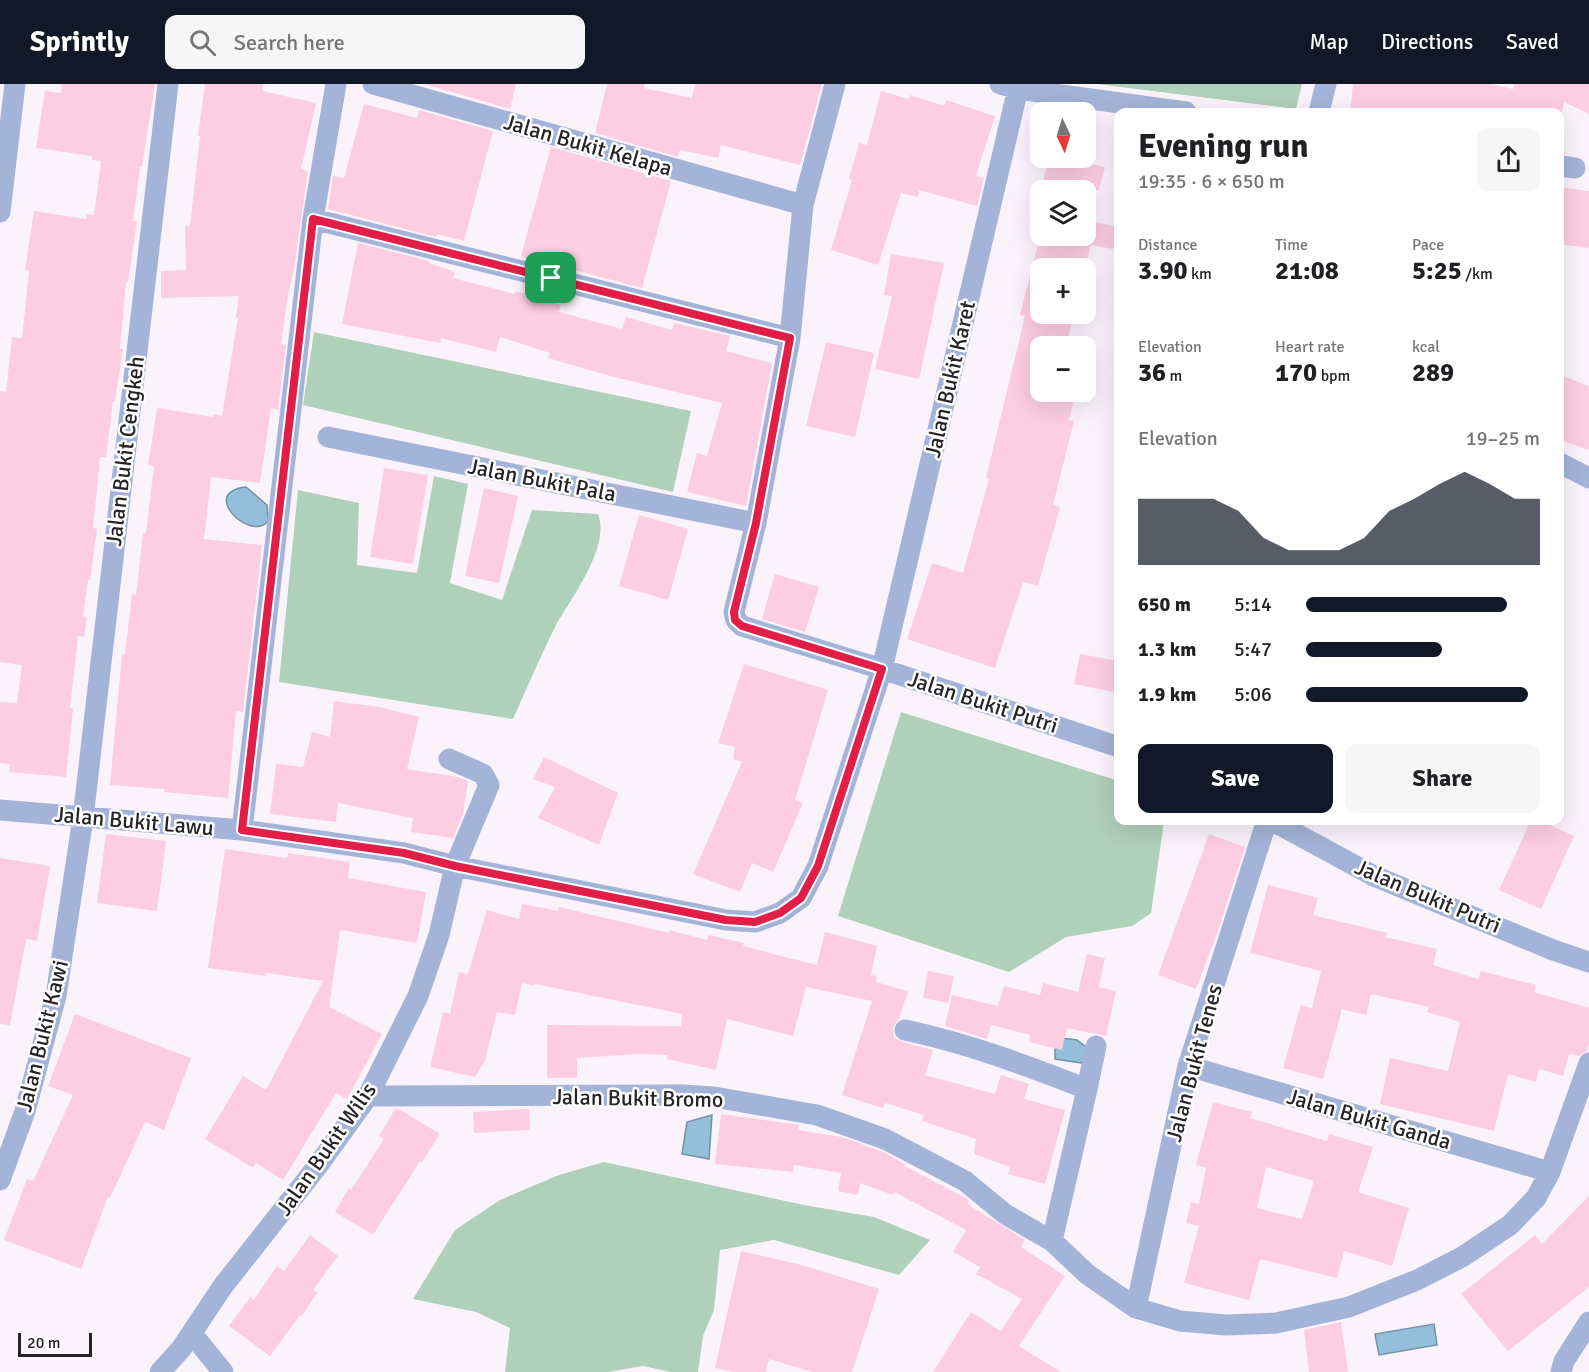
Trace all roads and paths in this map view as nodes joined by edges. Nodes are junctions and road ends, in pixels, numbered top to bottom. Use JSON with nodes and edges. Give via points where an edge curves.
{"nodes":[{"id":1,"x":15,"y":84,"type":"edge"},
{"id":2,"x":168,"y":84,"type":"edge"},
{"id":3,"x":336,"y":84,"type":"edge"},
{"id":4,"x":373,"y":84,"type":"edge"},
{"id":5,"x":835,"y":84,"type":"edge"},
{"id":6,"x":1326,"y":84,"type":"edge"},
{"id":7,"x":1012,"y":86,"type":"edge"},
{"id":8,"x":1159,"y":108,"type":"edge"},
{"id":9,"x":1320,"y":108,"type":"edge"},
{"id":10,"x":2,"y":178,"type":"edge"},
{"id":11,"x":803,"y":205,"type":"junction"},
{"id":12,"x":0,"y":212,"type":"edge"},
{"id":13,"x":313,"y":219,"type":"junction"},
{"id":14,"x":790,"y":338,"type":"junction"},
{"id":15,"x":328,"y":437,"type":"dead end"},
{"id":16,"x":1564,"y":465,"type":"edge"},
{"id":17,"x":1589,"y":478,"type":"edge"},
{"id":18,"x":756,"y":523,"type":"junction"},
{"id":19,"x":882,"y":669,"type":"junction"},
{"id":20,"x":1114,"y":745,"type":"edge"},
{"id":21,"x":448,"y":759,"type":"dead end"},
{"id":22,"x":0,"y":810,"type":"edge"},
{"id":23,"x":83,"y":818,"type":"junction"},
{"id":24,"x":1267,"y":825,"type":"edge"},
{"id":25,"x":1278,"y":825,"type":"edge"},
{"id":26,"x":242,"y":830,"type":"junction"},
{"id":27,"x":455,"y":866,"type":"junction"},
{"id":28,"x":1589,"y":962,"type":"edge"},
{"id":29,"x":905,"y":1030,"type":"dead end"},
{"id":30,"x":1096,"y":1046,"type":"dead end"},
{"id":31,"x":1589,"y":1063,"type":"edge"},
{"id":32,"x":1188,"y":1066,"type":"junction"},
{"id":33,"x":1088,"y":1089,"type":"junction"},
{"id":34,"x":368,"y":1095,"type":"junction"},
{"id":35,"x":1550,"y":1172,"type":"junction"},
{"id":36,"x":0,"y":1180,"type":"edge"},
{"id":37,"x":1052,"y":1240,"type":"junction"},
{"id":38,"x":1136,"y":1308,"type":"junction"},
{"id":39,"x":1589,"y":1322,"type":"edge"},
{"id":40,"x":192,"y":1334,"type":"junction"},
{"id":41,"x":160,"y":1372,"type":"edge"},
{"id":42,"x":223,"y":1372,"type":"edge"},
{"id":43,"x":1561,"y":1372,"type":"edge"}],
"edges":[{"from":1,"to":10,"type":"street"},
{"from":2,"to":23,"type":"street","name":"Jalan Bukit Cengkeh"},
{"from":3,"to":13,"type":"street"},
{"from":4,"to":11,"type":"street","name":"Jalan Bukit Kelapa"},
{"from":5,"to":11,"type":"street"},
{"from":6,"to":9,"type":"street"},
{"from":7,"to":8,"type":"street"},
{"from":7,"to":19,"type":"street","name":"Jalan Bukit Karet"},
{"from":10,"to":12,"type":"street"},
{"from":11,"to":14,"type":"street"},
{"from":13,"to":14,"type":"street"},
{"from":13,"to":26,"type":"street"},
{"from":14,"to":18,"type":"street"},
{"from":15,"to":18,"type":"street","name":"Jalan Bukit Pala"},
{"from":16,"to":17,"type":"street"},
{"from":18,"to":19,"type":"street","name":"Jalan Bukit Putri","via":[[735,620],[742,626]]},
{"from":19,"to":20,"type":"street","name":"Jalan Bukit Putri"},
{"from":19,"to":27,"type":"street","name":"Jalan Bukit Lawu","via":[[818,866],[801,898],[780,913],[755,922],[726,920]]},
{"from":21,"to":27,"type":"street","name":"Jalan Bukit Wilis","via":[[483,774],[489,785]]},
{"from":22,"to":23,"type":"street","name":"Jalan Bukit Lawu"},
{"from":23,"to":26,"type":"street","name":"Jalan Bukit Lawu"},
{"from":23,"to":36,"type":"street","name":"Jalan Bukit Kawi","via":[[56,996],[25,1112]]},
{"from":24,"to":32,"type":"street","name":"Jalan Bukit Tenes"},
{"from":25,"to":28,"type":"street","name":"Jalan Bukit Putri","via":[[1374,876]]},
{"from":26,"to":27,"type":"street","name":"Jalan Bukit Lawu","via":[[404,853]]},
{"from":27,"to":34,"type":"street","name":"Jalan Bukit Wilis","via":[[439,935],[418,996]]},
{"from":29,"to":33,"type":"street","via":[[998,1056]]},
{"from":30,"to":33,"type":"street"},
{"from":31,"to":35,"type":"street","name":"Jalan Bukit Bromo"},
{"from":32,"to":35,"type":"street","name":"Jalan Bukit Ganda"},
{"from":32,"to":38,"type":"street","name":"Jalan Bukit Tenes"},
{"from":33,"to":37,"type":"street"},
{"from":34,"to":37,"type":"street","name":"Jalan Bukit Bromo","via":[[683,1095],[817,1114],[885,1139],[964,1181],[1005,1214]]},
{"from":34,"to":40,"type":"street","name":"Jalan Bukit Wilis"},
{"from":35,"to":38,"type":"street","name":"Jalan Bukit Bromo","via":[[1536,1198],[1510,1225],[1462,1257],[1417,1280],[1349,1307],[1276,1323],[1226,1325],[1180,1321]]},
{"from":37,"to":38,"type":"street","name":"Jalan Bukit Bromo","via":[[1087,1274]]},
{"from":39,"to":43,"type":"street"},
{"from":40,"to":41,"type":"street","name":"Jalan Bukit Wilis"},
{"from":40,"to":42,"type":"street"}]}
